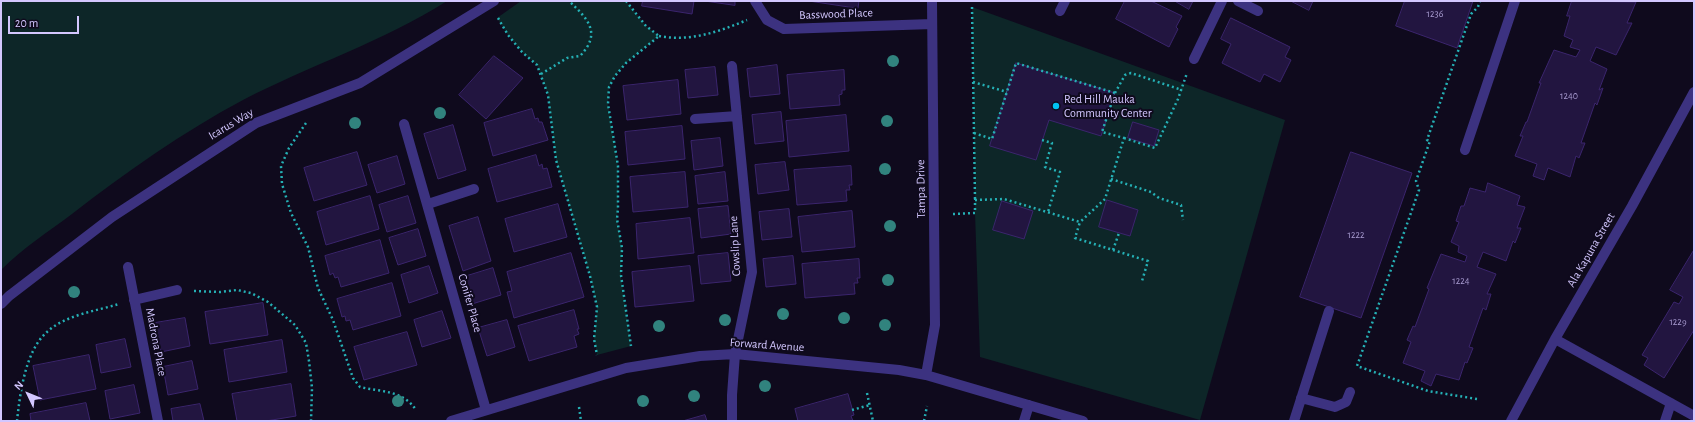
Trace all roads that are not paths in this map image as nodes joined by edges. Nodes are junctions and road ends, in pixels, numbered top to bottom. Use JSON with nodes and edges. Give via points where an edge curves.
{"nodes":[{"id":1,"x":494,"y":1,"type":"edge"},
{"id":2,"x":755,"y":1,"type":"edge"},
{"id":3,"x":932,"y":1,"type":"edge"},
{"id":4,"x":1065,"y":1,"type":"edge"},
{"id":5,"x":1222,"y":1,"type":"edge"},
{"id":6,"x":1238,"y":1,"type":"edge"},
{"id":7,"x":1515,"y":1,"type":"edge"},
{"id":8,"x":1060,"y":11,"type":"dead end"},
{"id":9,"x":1258,"y":11,"type":"dead end"},
{"id":10,"x":932,"y":24,"type":"junction"},
{"id":11,"x":1194,"y":59,"type":"road end"},
{"id":12,"x":732,"y":66,"type":"dead end"},
{"id":13,"x":1693,"y":95,"type":"edge"},
{"id":14,"x":737,"y":116,"type":"junction"},
{"id":15,"x":695,"y":119,"type":"dead end"},
{"id":16,"x":404,"y":124,"type":"dead end"},
{"id":17,"x":1465,"y":150,"type":"dead end"},
{"id":18,"x":474,"y":189,"type":"dead end"},
{"id":19,"x":428,"y":204,"type":"junction"},
{"id":20,"x":128,"y":267,"type":"dead end"},
{"id":21,"x":177,"y":290,"type":"road end"},
{"id":22,"x":134,"y":300,"type":"junction"},
{"id":23,"x":1,"y":304,"type":"edge"},
{"id":24,"x":1329,"y":311,"type":"dead end"},
{"id":25,"x":1555,"y":339,"type":"junction"},
{"id":26,"x":735,"y":354,"type":"junction"},
{"id":27,"x":926,"y":375,"type":"junction"},
{"id":28,"x":1350,"y":392,"type":"dead end"},
{"id":29,"x":1301,"y":398,"type":"junction"},
{"id":30,"x":1670,"y":403,"type":"junction"},
{"id":31,"x":1029,"y":405,"type":"junction"},
{"id":32,"x":486,"y":410,"type":"junction"},
{"id":33,"x":1694,"y":416,"type":"edge"},
{"id":34,"x":158,"y":421,"type":"edge"},
{"id":35,"x":451,"y":421,"type":"edge"},
{"id":36,"x":732,"y":421,"type":"edge"},
{"id":37,"x":1024,"y":421,"type":"edge"},
{"id":38,"x":1083,"y":421,"type":"edge"},
{"id":39,"x":1294,"y":421,"type":"edge"},
{"id":40,"x":1511,"y":421,"type":"edge"},
{"id":41,"x":1665,"y":421,"type":"edge"}],
"edges":[{"from":1,"to":23,"type":"street","name":"Icarus Way","via":[[360,83],[256,122],[112,217]]},
{"from":2,"to":10,"type":"street","name":"Basswood Place","via":[[767,20],[784,29]]},
{"from":3,"to":10,"type":"street","name":"Tampa Drive"},
{"from":4,"to":8,"type":"street"},
{"from":5,"to":11,"type":"street"},
{"from":6,"to":9,"type":"street"},
{"from":7,"to":17,"type":"street"},
{"from":10,"to":27,"type":"street","name":"Tampa Drive","via":[[935,325]]},
{"from":12,"to":14,"type":"street","name":"Cowslip Lane"},
{"from":13,"to":25,"type":"street","name":"Ala Kapuna Street"},
{"from":14,"to":15,"type":"street"},
{"from":14,"to":26,"type":"street","name":"Cowslip Lane","via":[[752,272]]},
{"from":16,"to":19,"type":"street","name":"Conifer Place"},
{"from":18,"to":19,"type":"street"},
{"from":19,"to":32,"type":"street","name":"Conifer Place"},
{"from":20,"to":22,"type":"street","name":"Madrona Place"},
{"from":21,"to":22,"type":"street"},
{"from":22,"to":34,"type":"street","name":"Madrona Place"},
{"from":24,"to":29,"type":"street"},
{"from":25,"to":30,"type":"street"},
{"from":25,"to":40,"type":"street","name":"Ala Kapuna Street"},
{"from":26,"to":27,"type":"street","name":"Forward Avenue","via":[[899,370]]},
{"from":26,"to":32,"type":"street","name":"Forward Avenue","via":[[700,356],[626,368]]},
{"from":26,"to":36,"type":"street","name":"Cowslip Lane"},
{"from":27,"to":31,"type":"street","name":"Forward Avenue"},
{"from":28,"to":29,"type":"street","via":[[1346,402],[1335,407]]},
{"from":29,"to":39,"type":"street"},
{"from":30,"to":33,"type":"street"},
{"from":30,"to":41,"type":"street"},
{"from":31,"to":37,"type":"street"},
{"from":31,"to":38,"type":"street","name":"Forward Avenue"},
{"from":32,"to":35,"type":"street","name":"Forward Avenue"}]}
